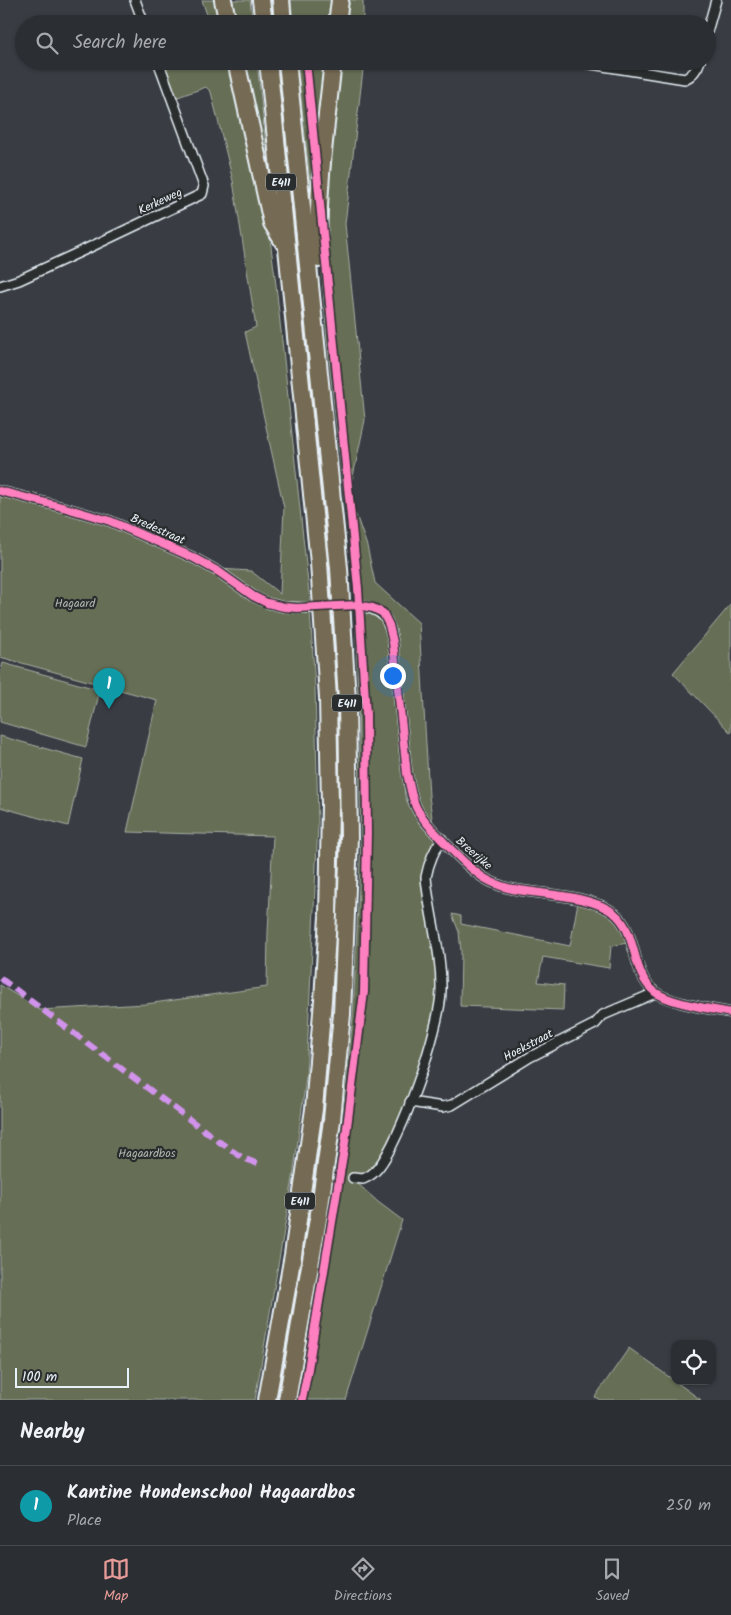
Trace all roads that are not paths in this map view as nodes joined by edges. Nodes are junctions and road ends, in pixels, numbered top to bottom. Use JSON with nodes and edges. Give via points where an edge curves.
{"nodes":[{"id":1,"x":135,"y":0,"type":"edge"},
{"id":2,"x":223,"y":0,"type":"edge"},
{"id":3,"x":261,"y":0,"type":"edge"},
{"id":4,"x":280,"y":0,"type":"edge"},
{"id":5,"x":340,"y":0,"type":"edge"},
{"id":6,"x":716,"y":0,"type":"edge"},
{"id":7,"x":141,"y":15,"type":"edge"},
{"id":8,"x":226,"y":15,"type":"edge"},
{"id":9,"x":263,"y":15,"type":"edge"},
{"id":10,"x":282,"y":15,"type":"edge"},
{"id":11,"x":338,"y":15,"type":"edge"},
{"id":12,"x":712,"y":15,"type":"edge"},
{"id":13,"x":161,"y":70,"type":"edge"},
{"id":14,"x":238,"y":70,"type":"edge"},
{"id":15,"x":269,"y":70,"type":"edge"},
{"id":16,"x":288,"y":70,"type":"edge"},
{"id":17,"x":332,"y":70,"type":"edge"},
{"id":18,"x":628,"y":70,"type":"edge"},
{"id":19,"x":696,"y":70,"type":"edge"},
{"id":20,"x":287,"y":247,"type":"junction"},
{"id":21,"x":0,"y":286,"type":"edge"},
{"id":22,"x":314,"y":313,"type":"junction"},
{"id":23,"x":0,"y":491,"type":"edge"},
{"id":24,"x":357,"y":605,"type":"tunnel mouth"},
{"id":25,"x":311,"y":608,"type":"tunnel mouth"},
{"id":26,"x":442,"y":839,"type":"junction"},
{"id":27,"x":655,"y":992,"type":"junction"},
{"id":28,"x":731,"y":1013,"type":"edge"},
{"id":29,"x":410,"y":1102,"type":"junction"},
{"id":30,"x":353,"y":1178,"type":"dead end"},
{"id":31,"x":267,"y":1400,"type":"edge"},
{"id":32,"x":287,"y":1400,"type":"edge"}],
"edges":[{"from":1,"to":7,"type":"street"},
{"from":2,"to":8,"type":"highway"},
{"from":3,"to":9,"type":"highway"},
{"from":4,"to":10,"type":"highway"},
{"from":5,"to":11,"type":"highway"},
{"from":6,"to":12,"type":"street"},
{"from":13,"to":21,"type":"street","name":"Kerkeweg","via":[[204,186],[202,194]]},
{"from":14,"to":20,"type":"highway","via":[[272,223]]},
{"from":15,"to":20,"type":"highway","number":"E411"},
{"from":16,"to":22,"type":"highway","number":"E411"},
{"from":17,"to":22,"type":"highway","via":[[319,190],[320,287]]},
{"from":18,"to":19,"type":"street","via":[[685,79]]},
{"from":20,"to":31,"type":"highway","number":"E411","via":[[319,563],[328,698],[330,805],[328,916],[314,1109]]},
{"from":22,"to":32,"type":"highway","number":"E411","via":[[339,568],[347,700],[349,838],[342,1014],[332,1120]]},
{"from":23,"to":25,"type":"street","name":"Bredestraat","via":[[110,521],[192,557],[267,603],[284,608]]},
{"from":24,"to":26,"type":"street","name":"Breerijke","via":[[382,613],[390,625],[411,792],[417,808]]},
{"from":26,"to":27,"type":"street","name":"Breerijke","via":[[484,878],[508,887],[582,900],[615,914],[626,928],[647,985]]},
{"from":26,"to":29,"type":"street","via":[[435,848],[426,877],[439,957],[440,1005]]},
{"from":27,"to":28,"type":"street","via":[[665,998]]},
{"from":27,"to":29,"type":"street","name":"Hoekstraat","via":[[603,1015],[590,1027],[521,1062],[452,1105],[443,1107]]},
{"from":29,"to":30,"type":"street","via":[[380,1166],[362,1179]]}]}
